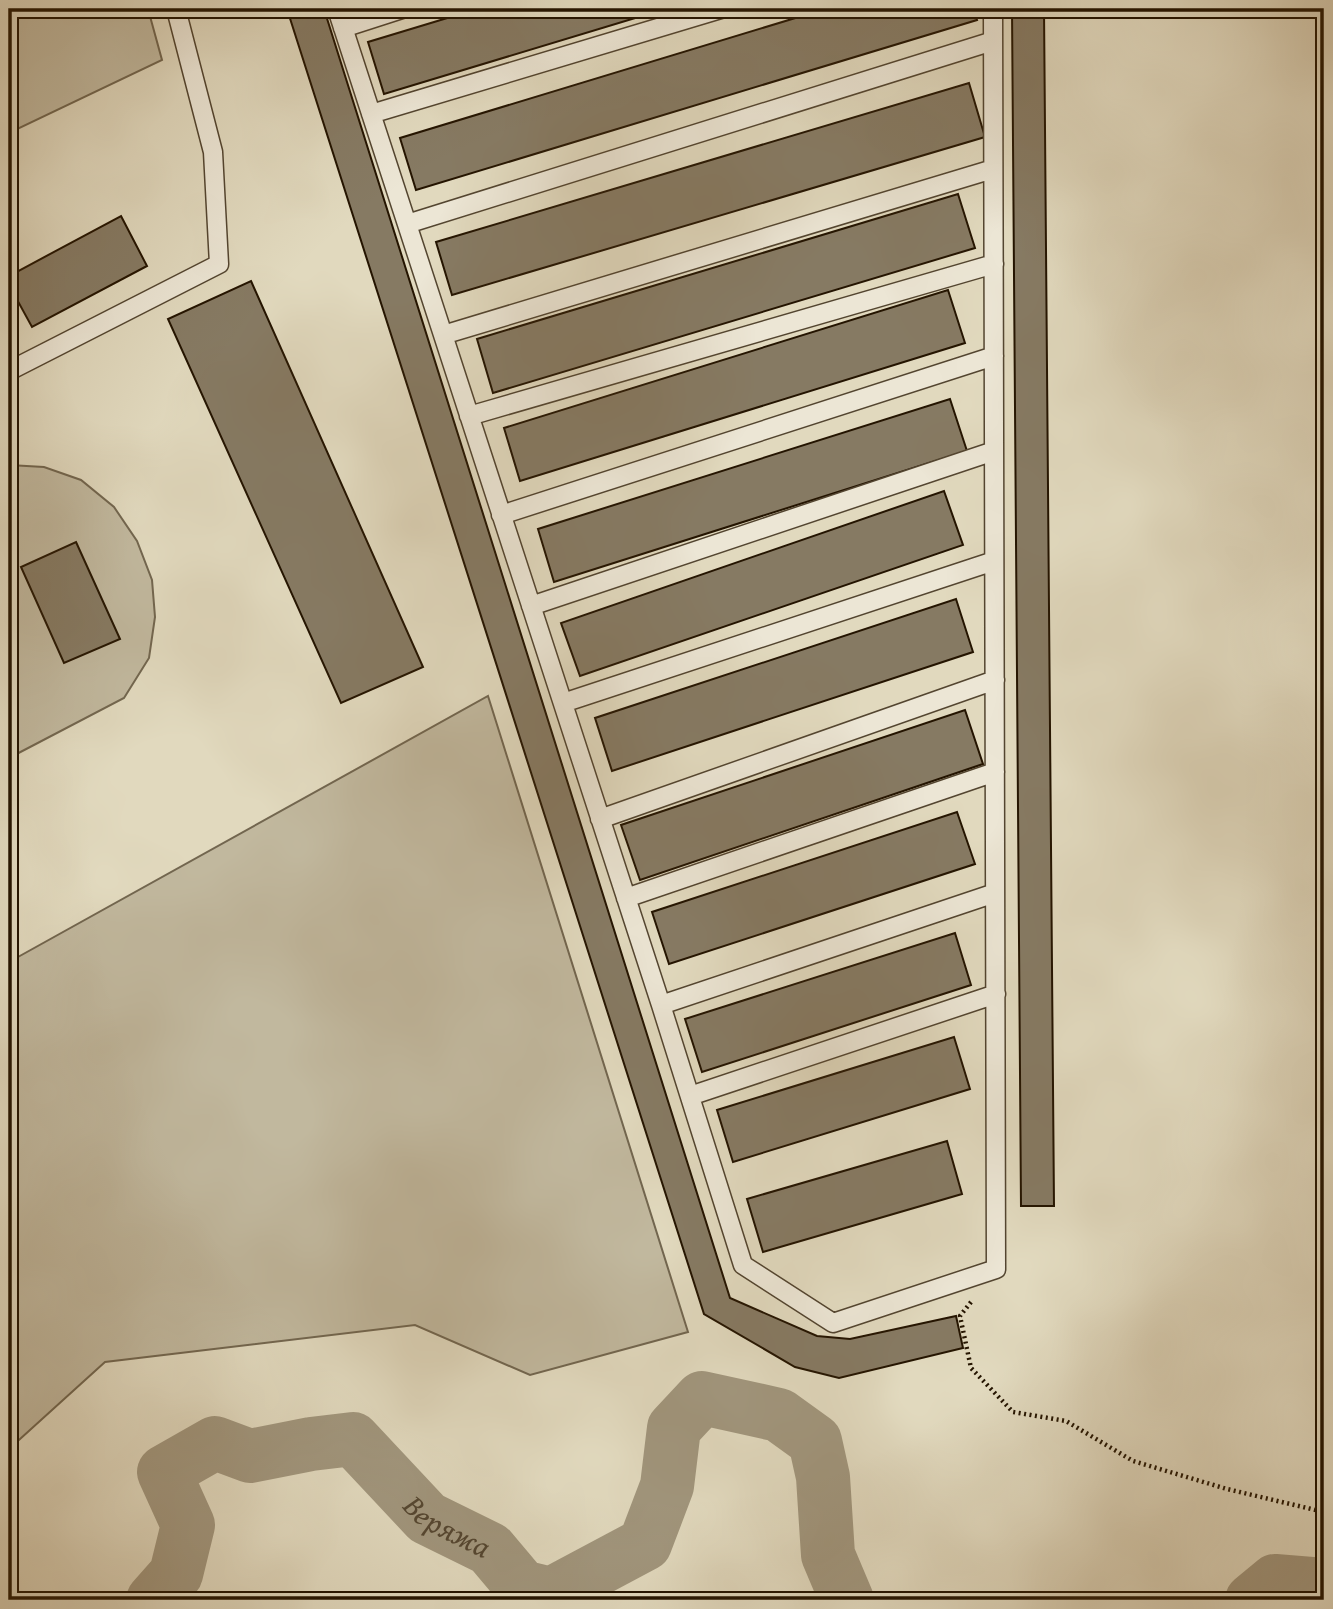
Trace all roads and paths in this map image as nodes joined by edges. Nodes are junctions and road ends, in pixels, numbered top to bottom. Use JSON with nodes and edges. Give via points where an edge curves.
{"nodes":[{"id":1,"x":176,"y":9,"type":"edge"},
{"id":2,"x":337,"y":9,"type":"edge"},
{"id":3,"x":402,"y":9,"type":"edge"},
{"id":4,"x":721,"y":9,"type":"edge"},
{"id":5,"x":993,"y":9,"type":"edge"},
{"id":6,"x":343,"y":28,"type":"junction"},
{"id":7,"x":993,"y":41,"type":"junction"},
{"id":8,"x":371,"y":114,"type":"junction"},
{"id":9,"x":993,"y":169,"type":"junction"},
{"id":10,"x":407,"y":224,"type":"junction"},
{"id":11,"x":994,"y":264,"type":"junction"},
{"id":12,"x":443,"y":335,"type":"junction"},
{"id":13,"x":994,"y":356,"type":"junction"},
{"id":14,"x":9,"y":371,"type":"edge"},
{"id":15,"x":469,"y":416,"type":"junction"},
{"id":16,"x":994,"y":451,"type":"junction"},
{"id":17,"x":501,"y":514,"type":"junction"},
{"id":18,"x":995,"y":561,"type":"junction"},
{"id":19,"x":531,"y":606,"type":"junction"},
{"id":20,"x":995,"y":680,"type":"junction"},
{"id":21,"x":563,"y":703,"type":"junction"},
{"id":22,"x":995,"y":772,"type":"junction"},
{"id":23,"x":600,"y":819,"type":"junction"},
{"id":24,"x":995,"y":893,"type":"junction"},
{"id":25,"x":626,"y":898,"type":"junction"},
{"id":26,"x":996,"y":994,"type":"junction"},
{"id":27,"x":661,"y":1005,"type":"junction"},
{"id":28,"x":690,"y":1096,"type":"junction"},
{"id":29,"x":996,"y":1269,"type":"junction"},
{"id":30,"x":1324,"y":1512,"type":"edge"}],
"edges":[{"from":1,"to":14,"type":"lane","via":[[213,152],[219,264]]},
{"from":2,"to":6,"type":"lane"},
{"from":3,"to":6,"type":"lane"},
{"from":4,"to":8,"type":"lane"},
{"from":5,"to":7,"type":"lane"},
{"from":6,"to":8,"type":"lane"},
{"from":7,"to":9,"type":"lane"},
{"from":7,"to":10,"type":"lane"},
{"from":8,"to":10,"type":"lane"},
{"from":9,"to":11,"type":"lane"},
{"from":9,"to":12,"type":"lane"},
{"from":10,"to":12,"type":"lane"},
{"from":11,"to":13,"type":"lane"},
{"from":11,"to":15,"type":"lane"},
{"from":12,"to":15,"type":"lane"},
{"from":13,"to":16,"type":"lane"},
{"from":13,"to":17,"type":"lane"},
{"from":15,"to":17,"type":"lane"},
{"from":16,"to":18,"type":"lane"},
{"from":16,"to":19,"type":"lane"},
{"from":17,"to":19,"type":"lane"},
{"from":18,"to":20,"type":"lane"},
{"from":18,"to":21,"type":"lane"},
{"from":19,"to":21,"type":"lane"},
{"from":20,"to":22,"type":"lane"},
{"from":20,"to":23,"type":"lane"},
{"from":21,"to":23,"type":"lane"},
{"from":22,"to":24,"type":"lane"},
{"from":22,"to":25,"type":"lane"},
{"from":23,"to":25,"type":"lane"},
{"from":24,"to":26,"type":"lane"},
{"from":24,"to":27,"type":"lane"},
{"from":25,"to":27,"type":"lane"},
{"from":26,"to":28,"type":"lane"},
{"from":26,"to":29,"type":"lane"},
{"from":27,"to":28,"type":"lane"},
{"from":28,"to":29,"type":"lane","via":[[743,1265],[832,1323]]},
{"from":29,"to":30,"type":"path","via":[[960,1316],[971,1367],[1013,1412],[1066,1421],[1133,1461]]}]}
